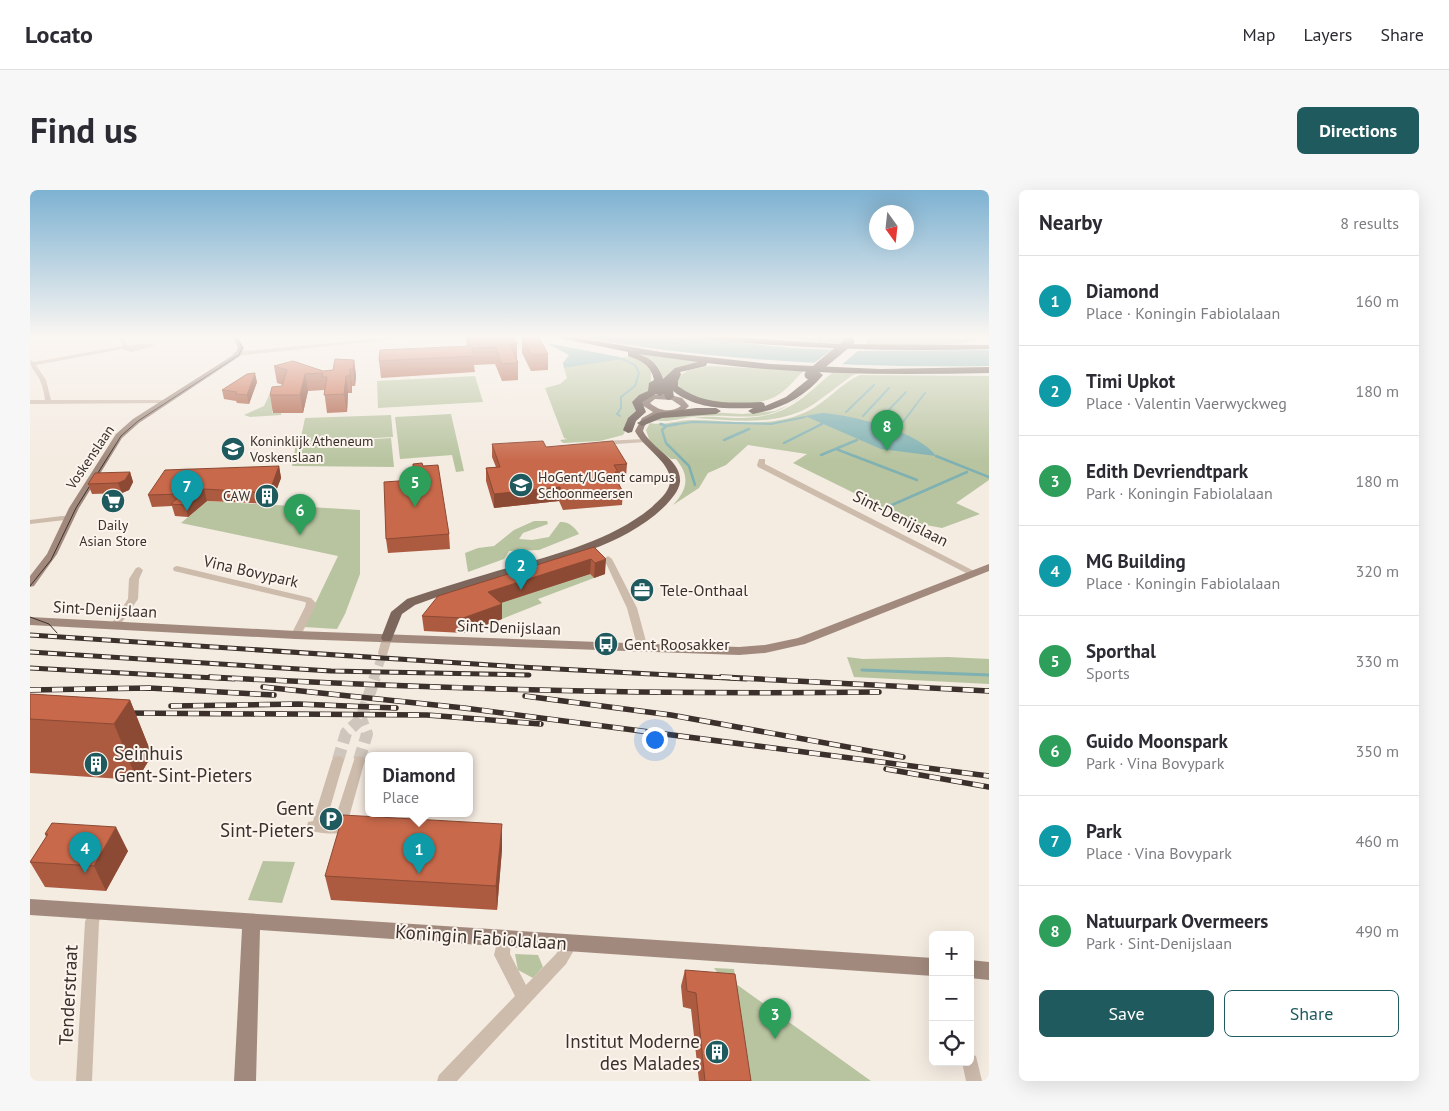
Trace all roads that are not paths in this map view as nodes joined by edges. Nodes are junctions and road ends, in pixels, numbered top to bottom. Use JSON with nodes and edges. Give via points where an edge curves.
{"nodes":[{"id":1,"x":39,"y":378,"type":"edge"},
{"id":2,"x":200,"y":378,"type":"edge"},
{"id":3,"x":201,"y":378,"type":"edge"},
{"id":4,"x":659,"y":378,"type":"edge"},
{"id":5,"x":669,"y":378,"type":"edge"},
{"id":6,"x":676,"y":378,"type":"edge"},
{"id":7,"x":810,"y":378,"type":"edge"},
{"id":8,"x":811,"y":378,"type":"edge"},
{"id":9,"x":659,"y":382,"type":"junction"},
{"id":10,"x":658,"y":396,"type":"junction"},
{"id":11,"x":669,"y":397,"type":"junction"},
{"id":12,"x":30,"y":402,"type":"edge"},
{"id":13,"x":48,"y":402,"type":"junction"},
{"id":14,"x":161,"y":402,"type":"junction"},
{"id":15,"x":684,"y":405,"type":"junction"},
{"id":16,"x":761,"y":405,"type":"junction"},
{"id":17,"x":649,"y":408,"type":"junction"},
{"id":18,"x":722,"y":410,"type":"junction"},
{"id":19,"x":664,"y":412,"type":"junction"},
{"id":20,"x":642,"y":423,"type":"junction"},
{"id":21,"x":630,"y":429,"type":"junction"},
{"id":22,"x":641,"y":441,"type":"junction"},
{"id":23,"x":758,"y":463,"type":"dead end"},
{"id":24,"x":62,"y":518,"type":"junction"},
{"id":25,"x":30,"y":522,"type":"edge"},
{"id":26,"x":608,"y":559,"type":"edge"},
{"id":27,"x":989,"y":567,"type":"edge"},
{"id":28,"x":177,"y":569,"type":"dead end"},
{"id":29,"x":139,"y":570,"type":"dead end"},
{"id":30,"x":973,"y":573,"type":"junction"},
{"id":31,"x":30,"y":576,"type":"edge"},
{"id":32,"x":30,"y":584,"type":"edge"},
{"id":33,"x":32,"y":621,"type":"edge"},
{"id":34,"x":115,"y":626,"type":"junction"},
{"id":35,"x":296,"y":635,"type":"junction"},
{"id":36,"x":387,"y":638,"type":"junction"},
{"id":37,"x":643,"y":648,"type":"junction"},
{"id":38,"x":383,"y":653,"type":"tunnel mouth"},
{"id":39,"x":338,"y":760,"type":"tunnel mouth"},
{"id":40,"x":359,"y":760,"type":"tunnel mouth"},
{"id":41,"x":30,"y":907,"type":"edge"},
{"id":42,"x":95,"y":911,"type":"junction"},
{"id":43,"x":251,"y":921,"type":"junction"},
{"id":44,"x":504,"y":939,"type":"junction"},
{"id":45,"x":571,"y":943,"type":"junction"},
{"id":46,"x":929,"y":967,"type":"edge"},
{"id":47,"x":974,"y":969,"type":"edge"},
{"id":48,"x":989,"y":971,"type":"edge"},
{"id":49,"x":524,"y":998,"type":"junction"},
{"id":50,"x":971,"y":1066,"type":"edge"},
{"id":51,"x":84,"y":1081,"type":"edge"},
{"id":52,"x":245,"y":1081,"type":"edge"},
{"id":53,"x":445,"y":1081,"type":"edge"},
{"id":54,"x":974,"y":1081,"type":"edge"}],
"edges":[{"from":1,"to":13,"type":"street"},
{"from":2,"to":14,"type":"street","name":"Voskenslaan"},
{"from":3,"to":32,"type":"street","name":"Voskenslaan","via":[[119,436],[74,508],[52,554]]},
{"from":4,"to":9,"type":"highway"},
{"from":5,"to":11,"type":"highway"},
{"from":6,"to":16,"type":"highway","via":[[674,387],[697,400],[726,406]]},
{"from":7,"to":16,"type":"highway","via":[[777,400]]},
{"from":8,"to":18,"type":"highway","via":[[779,406],[752,411]]},
{"from":9,"to":10,"type":"highway"},
{"from":9,"to":21,"type":"highway","via":[[654,383],[652,393],[637,402],[641,412],[632,420]]},
{"from":10,"to":11,"type":"main road"},
{"from":10,"to":17,"type":"main road","via":[[646,401]]},
{"from":11,"to":15,"type":"main road"},
{"from":12,"to":13,"type":"street"},
{"from":13,"to":14,"type":"street"},
{"from":14,"to":24,"type":"street","name":"Voskenslaan","via":[[116,435]]},
{"from":15,"to":16,"type":"highway","via":[[738,408]]},
{"from":15,"to":18,"type":"highway"},
{"from":15,"to":19,"type":"main road","via":[[676,411]]},
{"from":17,"to":19,"type":"main road"},
{"from":17,"to":21,"type":"main road"},
{"from":18,"to":20,"type":"highway","via":[[660,415]]},
{"from":19,"to":20,"type":"main road","via":[[654,414]]},
{"from":20,"to":22,"type":"main road","via":[[639,431]]},
{"from":21,"to":22,"type":"main road"},
{"from":21,"to":22,"type":"street","via":[[626,435],[599,443]]},
{"from":22,"to":36,"type":"main road","via":[[671,467],[675,484],[664,500],[634,524],[583,548],[411,602],[397,612]]},
{"from":23,"to":30,"type":"street","name":"Sint-Denijslaan"},
{"from":24,"to":25,"type":"street"},
{"from":24,"to":31,"type":"street","name":"Voskenslaan","via":[[42,560]]},
{"from":26,"to":37,"type":"street","via":[[632,610]]},
{"from":27,"to":30,"type":"street","name":"Sint-Denijslaan"},
{"from":28,"to":35,"type":"street","name":"Vina Bovypark","via":[[308,600],[311,605]]},
{"from":29,"to":34,"type":"street","via":[[134,579],[133,599]]},
{"from":30,"to":37,"type":"street","name":"Sint-Denijslaan","via":[[785,645],[739,651]]},
{"from":33,"to":34,"type":"street","name":"Sint-Denijslaan"},
{"from":34,"to":35,"type":"street","name":"Sint-Denijslaan"},
{"from":35,"to":36,"type":"street","name":"Sint-Denijslaan"},
{"from":36,"to":37,"type":"street","name":"Sint-Denijslaan"},
{"from":36,"to":38,"type":"street"},
{"from":39,"to":40,"type":"street","via":[[316,827],[339,828]]},
{"from":41,"to":42,"type":"street","name":"Koningin Fabiolalaan"},
{"from":42,"to":43,"type":"street","name":"Koningin Fabiolalaan"},
{"from":42,"to":51,"type":"street","name":"Tenderstraat"},
{"from":43,"to":44,"type":"street","name":"Koningin Fabiolalaan"},
{"from":43,"to":52,"type":"street"},
{"from":44,"to":45,"type":"street","name":"Koningin Fabiolalaan"},
{"from":44,"to":49,"type":"street","via":[[502,955]]},
{"from":45,"to":46,"type":"street","name":"Koningin Fabiolalaan"},
{"from":45,"to":49,"type":"street","via":[[561,959]]},
{"from":47,"to":48,"type":"street"},
{"from":49,"to":53,"type":"street"},
{"from":50,"to":54,"type":"street"}]}
